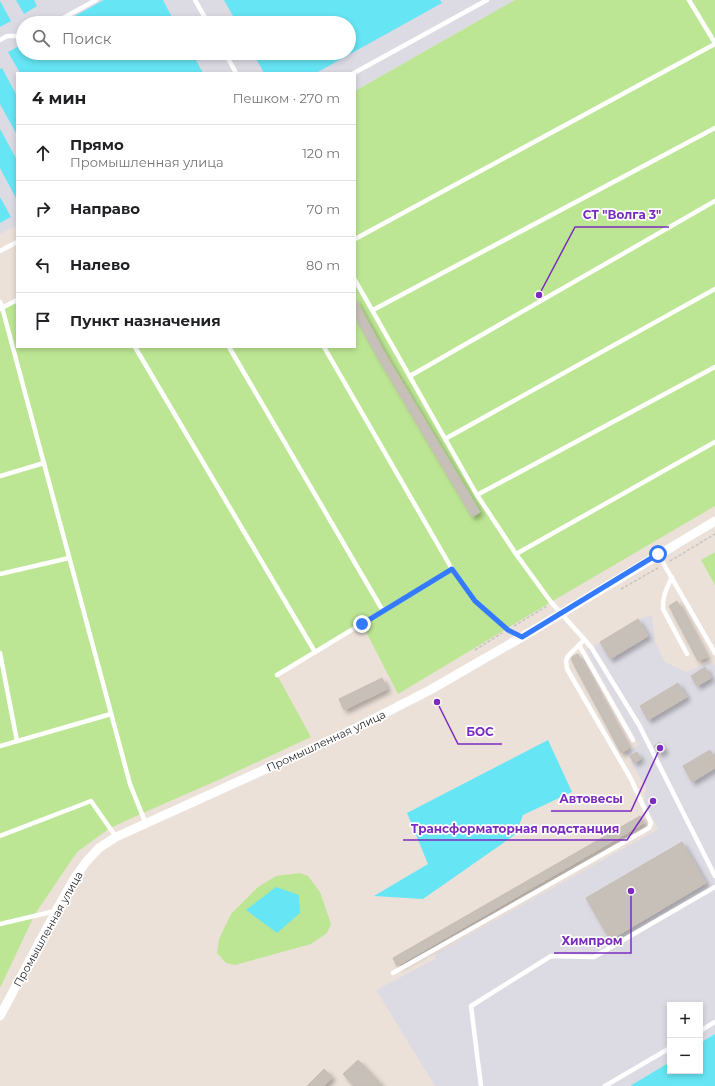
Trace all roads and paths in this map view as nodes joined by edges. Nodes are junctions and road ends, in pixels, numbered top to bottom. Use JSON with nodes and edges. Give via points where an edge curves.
{"nodes":[{"id":1,"x":96,"y":0,"type":"edge"},
{"id":2,"x":195,"y":0,"type":"edge"},
{"id":3,"x":488,"y":0,"type":"edge"},
{"id":4,"x":689,"y":0,"type":"edge"},
{"id":5,"x":481,"y":1,"type":"edge"},
{"id":6,"x":67,"y":16,"type":"edge"},
{"id":7,"x":204,"y":16,"type":"edge"},
{"id":8,"x":16,"y":36,"type":"edge"},
{"id":9,"x":0,"y":40,"type":"edge"},
{"id":10,"x":715,"y":44,"type":"edge"},
{"id":11,"x":229,"y":60,"type":"edge"},
{"id":12,"x":235,"y":72,"type":"edge"},
{"id":13,"x":356,"y":72,"type":"edge"},
{"id":14,"x":715,"y":128,"type":"edge"},
{"id":15,"x":715,"y":201,"type":"edge"},
{"id":16,"x":356,"y":238,"type":"edge"},
{"id":17,"x":16,"y":243,"type":"edge"},
{"id":18,"x":0,"y":251,"type":"edge"},
{"id":19,"x":356,"y":282,"type":"edge"},
{"id":20,"x":715,"y":289,"type":"edge"},
{"id":21,"x":16,"y":300,"type":"edge"},
{"id":22,"x":0,"y":302,"type":"edge"},
{"id":23,"x":1,"y":308,"type":"edge"},
{"id":24,"x":373,"y":310,"type":"junction"},
{"id":25,"x":136,"y":348,"type":"edge"},
{"id":26,"x":230,"y":348,"type":"edge"},
{"id":27,"x":325,"y":348,"type":"edge"},
{"id":28,"x":715,"y":368,"type":"edge"},
{"id":29,"x":410,"y":376,"type":"junction"},
{"id":30,"x":445,"y":439,"type":"junction"},
{"id":31,"x":715,"y":442,"type":"edge"},
{"id":32,"x":44,"y":463,"type":"junction"},
{"id":33,"x":0,"y":476,"type":"edge"},
{"id":34,"x":477,"y":495,"type":"junction"},
{"id":35,"x":715,"y":521,"type":"edge"},
{"id":36,"x":516,"y":554,"type":"junction"},
{"id":37,"x":658,"y":554,"type":"junction"},
{"id":38,"x":69,"y":558,"type":"junction"},
{"id":39,"x":452,"y":569,"type":"junction"},
{"id":40,"x":0,"y":574,"type":"edge"},
{"id":41,"x":672,"y":578,"type":"junction"},
{"id":42,"x":383,"y":611,"type":"junction"},
{"id":43,"x":561,"y":613,"type":"junction"},
{"id":44,"x":522,"y":637,"type":"junction"},
{"id":45,"x":584,"y":640,"type":"junction"},
{"id":46,"x":579,"y":645,"type":"junction"},
{"id":47,"x":315,"y":652,"type":"junction"},
{"id":48,"x":0,"y":653,"type":"edge"},
{"id":49,"x":715,"y":653,"type":"edge"},
{"id":50,"x":687,"y":654,"type":"dead end"},
{"id":51,"x":277,"y":675,"type":"dead end"},
{"id":52,"x":111,"y":714,"type":"junction"},
{"id":53,"x":633,"y":740,"type":"dead end"},
{"id":54,"x":17,"y":741,"type":"junction"},
{"id":55,"x":0,"y":746,"type":"edge"},
{"id":56,"x":146,"y":824,"type":"junction"},
{"id":57,"x":0,"y":836,"type":"edge"},
{"id":58,"x":116,"y":837,"type":"junction"},
{"id":59,"x":715,"y":876,"type":"edge"},
{"id":60,"x":715,"y":887,"type":"edge"},
{"id":61,"x":56,"y":911,"type":"junction"},
{"id":62,"x":0,"y":924,"type":"edge"},
{"id":63,"x":393,"y":973,"type":"dead end"},
{"id":64,"x":0,"y":1016,"type":"edge"},
{"id":65,"x":715,"y":1022,"type":"edge"},
{"id":66,"x":703,"y":1029,"type":"edge"},
{"id":67,"x":667,"y":1050,"type":"edge"},
{"id":68,"x":482,"y":1086,"type":"edge"},
{"id":69,"x":605,"y":1086,"type":"edge"}],
"edges":[{"from":1,"to":6,"type":"lane"},
{"from":2,"to":7,"type":"lane"},
{"from":3,"to":5,"type":"lane"},
{"from":4,"to":10,"type":"lane"},
{"from":5,"to":13,"type":"lane"},
{"from":8,"to":9,"type":"lane","via":[[6,36]]},
{"from":10,"to":16,"type":"lane"},
{"from":11,"to":12,"type":"lane"},
{"from":14,"to":24,"type":"lane"},
{"from":15,"to":29,"type":"lane"},
{"from":17,"to":18,"type":"lane"},
{"from":19,"to":24,"type":"lane"},
{"from":20,"to":30,"type":"lane"},
{"from":21,"to":23,"type":"lane"},
{"from":22,"to":23,"type":"lane"},
{"from":23,"to":32,"type":"lane"},
{"from":24,"to":29,"type":"lane"},
{"from":25,"to":47,"type":"lane"},
{"from":26,"to":42,"type":"lane"},
{"from":27,"to":39,"type":"lane"},
{"from":28,"to":34,"type":"lane"},
{"from":29,"to":30,"type":"lane"},
{"from":30,"to":34,"type":"lane"},
{"from":31,"to":36,"type":"lane"},
{"from":32,"to":33,"type":"lane"},
{"from":32,"to":38,"type":"lane"},
{"from":34,"to":36,"type":"lane"},
{"from":35,"to":37,"type":"street","name":"Промышленная улица"},
{"from":36,"to":43,"type":"lane"},
{"from":37,"to":41,"type":"lane"},
{"from":37,"to":43,"type":"street","name":"Промышленная улица"},
{"from":38,"to":40,"type":"lane"},
{"from":38,"to":52,"type":"lane"},
{"from":39,"to":42,"type":"lane"},
{"from":39,"to":44,"type":"lane","via":[[475,601],[508,630]]},
{"from":41,"to":49,"type":"lane"},
{"from":41,"to":50,"type":"lane","via":[[662,602],[663,609]]},
{"from":42,"to":47,"type":"lane"},
{"from":43,"to":44,"type":"street","name":"Промышленная улица"},
{"from":43,"to":45,"type":"lane"},
{"from":44,"to":56,"type":"street","name":"Промышленная улица","via":[[430,690],[352,730]]},
{"from":45,"to":46,"type":"lane"},
{"from":45,"to":59,"type":"lane","via":[[591,647],[639,725]]},
{"from":46,"to":53,"type":"lane"},
{"from":46,"to":63,"type":"lane","via":[[568,656],[566,668],[631,779],[651,823],[649,828]]},
{"from":47,"to":51,"type":"lane"},
{"from":48,"to":54,"type":"lane"},
{"from":52,"to":54,"type":"lane"},
{"from":52,"to":56,"type":"lane","via":[[130,784]]},
{"from":54,"to":55,"type":"lane"},
{"from":56,"to":58,"type":"street","name":"Промышленная улица"},
{"from":57,"to":58,"type":"lane","via":[[92,802]]},
{"from":58,"to":61,"type":"street","name":"Промышленная улица","via":[[86,862]]},
{"from":60,"to":68,"type":"lane","via":[[594,957],[551,956],[471,1006]]},
{"from":61,"to":62,"type":"lane"},
{"from":61,"to":64,"type":"street","name":"Промышленная улица"},
{"from":65,"to":66,"type":"lane"},
{"from":67,"to":69,"type":"lane"}]}
